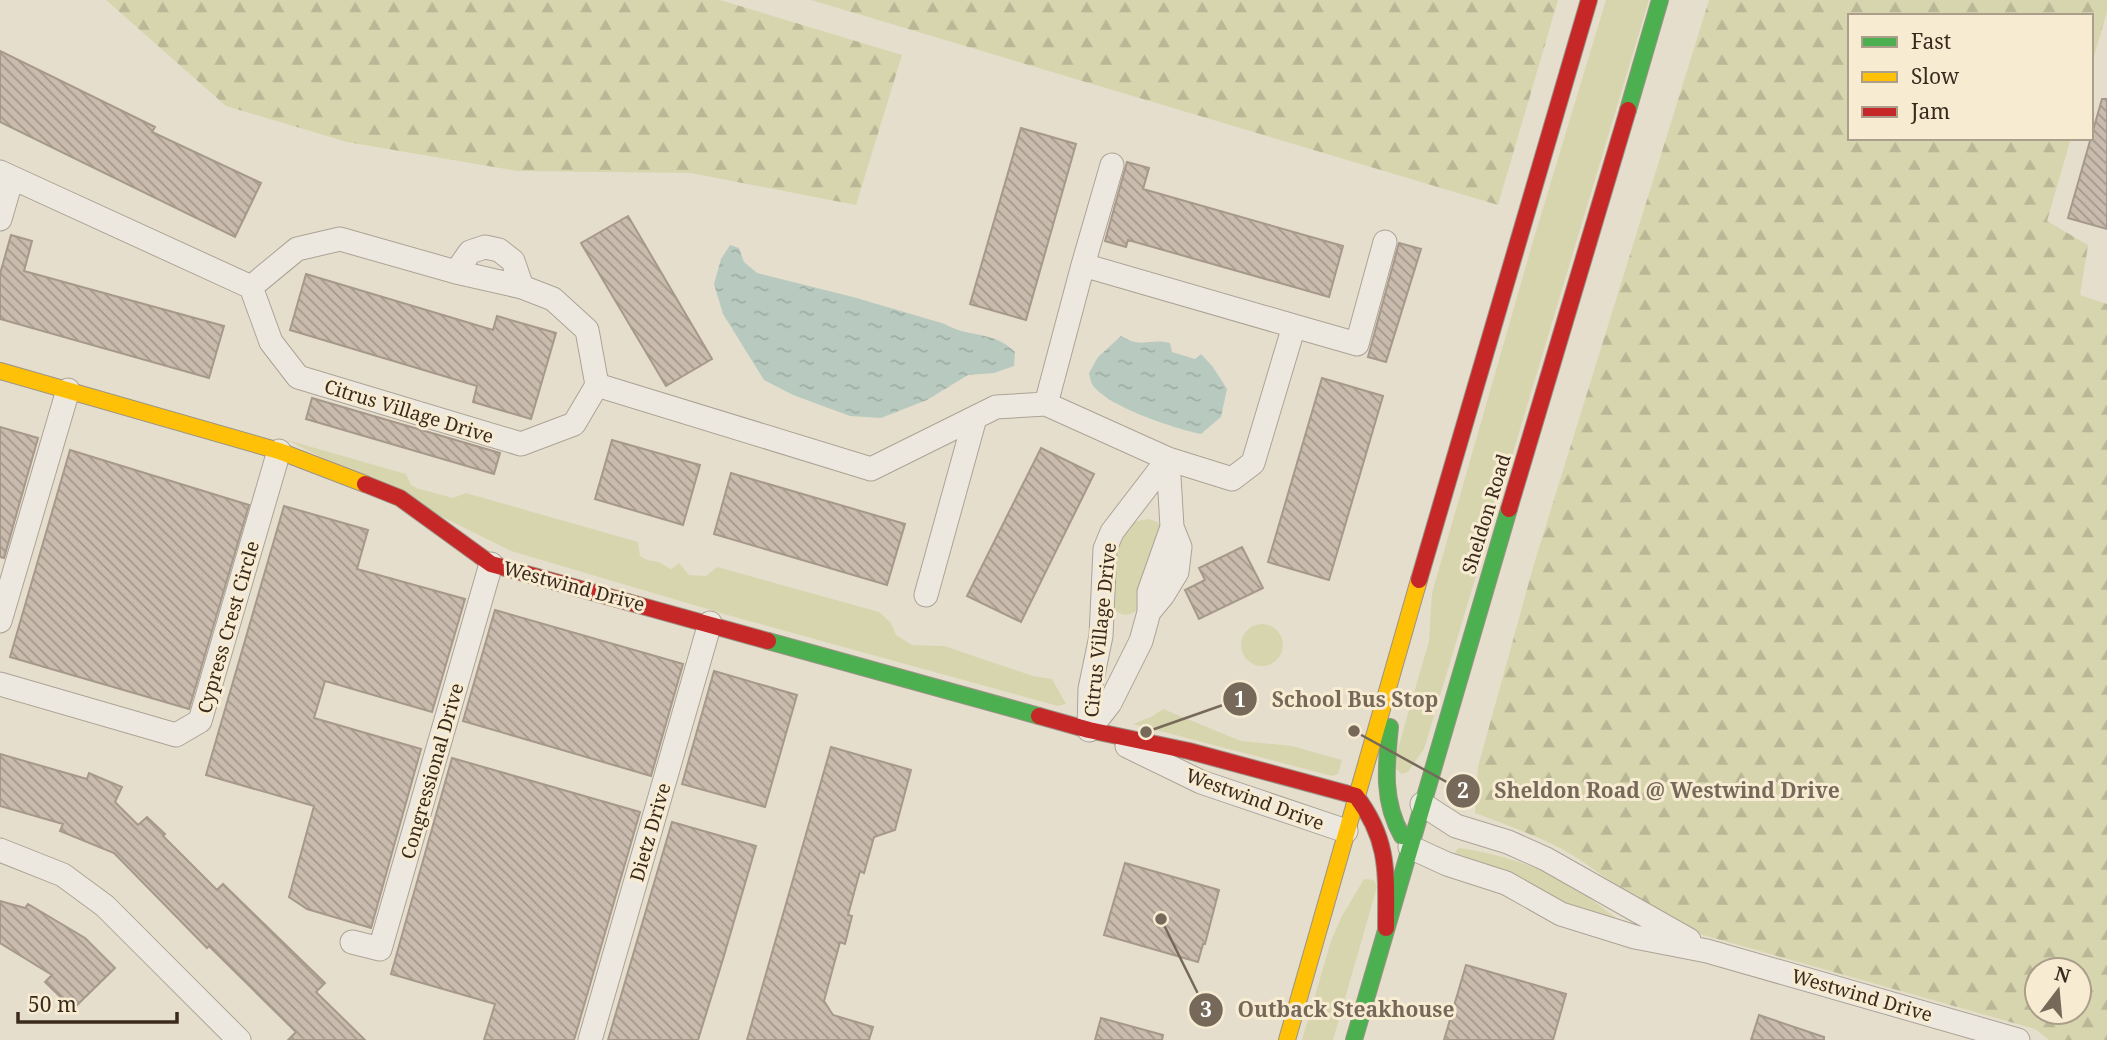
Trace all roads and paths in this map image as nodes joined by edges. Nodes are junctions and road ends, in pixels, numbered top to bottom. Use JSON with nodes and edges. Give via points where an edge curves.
{"nodes":[{"id":1,"x":1589,"y":0,"type":"edge"},
{"id":2,"x":1660,"y":0,"type":"edge"},
{"id":3,"x":1112,"y":165,"type":"dead end"},
{"id":4,"x":6,"y":175,"type":"edge"},
{"id":5,"x":0,"y":219,"type":"edge"},
{"id":6,"x":1385,"y":242,"type":"dead end"},
{"id":7,"x":1083,"y":265,"type":"junction"},
{"id":8,"x":251,"y":287,"type":"junction"},
{"id":9,"x":1294,"y":326,"type":"junction"},
{"id":10,"x":0,"y":371,"type":"edge"},
{"id":11,"x":597,"y":385,"type":"junction"},
{"id":12,"x":68,"y":390,"type":"junction"},
{"id":13,"x":1046,"y":404,"type":"junction"},
{"id":14,"x":975,"y":418,"type":"junction"},
{"id":15,"x":279,"y":451,"type":"junction"},
{"id":16,"x":1168,"y":458,"type":"junction"},
{"id":17,"x":1129,"y":509,"type":"junction"},
{"id":18,"x":1172,"y":522,"type":"junction"},
{"id":19,"x":491,"y":564,"type":"junction"},
{"id":20,"x":926,"y":594,"type":"dead end"},
{"id":21,"x":0,"y":621,"type":"edge"},
{"id":22,"x":710,"y":623,"type":"junction"},
{"id":23,"x":1394,"y":673,"type":"junction"},
{"id":24,"x":0,"y":684,"type":"edge"},
{"id":25,"x":1089,"y":730,"type":"junction"},
{"id":26,"x":1356,"y":796,"type":"junction"},
{"id":27,"x":1422,"y":804,"type":"junction"},
{"id":28,"x":1346,"y":831,"type":"junction"},
{"id":29,"x":1410,"y":847,"type":"junction"},
{"id":30,"x":0,"y":850,"type":"edge"},
{"id":31,"x":1387,"y":928,"type":"junction"},
{"id":32,"x":352,"y":942,"type":"dead end"},
{"id":33,"x":1707,"y":951,"type":"junction"},
{"id":34,"x":239,"y":1040,"type":"edge"},
{"id":35,"x":590,"y":1040,"type":"edge"},
{"id":36,"x":1287,"y":1040,"type":"edge"},
{"id":37,"x":1354,"y":1040,"type":"edge"},
{"id":38,"x":2018,"y":1040,"type":"edge"}],
"edges":[{"from":1,"to":23,"type":"main road"},
{"from":2,"to":27,"type":"main road","name":"Sheldon Road"},
{"from":3,"to":7,"type":"street"},
{"from":4,"to":5,"type":"street"},
{"from":4,"to":8,"type":"street"},
{"from":6,"to":9,"type":"street","via":[[1357,344]]},
{"from":7,"to":9,"type":"street"},
{"from":7,"to":13,"type":"street"},
{"from":8,"to":11,"type":"street","via":[[296,249],[340,239],[522,286],[553,299],[587,330]]},
{"from":8,"to":11,"type":"street","name":"Citrus Village Drive","via":[[271,342],[298,377],[521,444],[574,424]]},
{"from":9,"to":16,"type":"street","via":[[1252,463],[1233,479]]},
{"from":10,"to":12,"type":"main road","name":"Westwind Drive"},
{"from":11,"to":14,"type":"street","via":[[871,469]]},
{"from":12,"to":15,"type":"main road","name":"Westwind Drive"},
{"from":12,"to":21,"type":"street"},
{"from":13,"to":14,"type":"street","via":[[996,408]]},
{"from":13,"to":16,"type":"street"},
{"from":14,"to":20,"type":"street"},
{"from":15,"to":19,"type":"main road","name":"Westwind Drive","via":[[400,498]]},
{"from":15,"to":24,"type":"street","name":"Cypress Crest Circle","via":[[200,721],[176,735]]},
{"from":16,"to":17,"type":"street","name":"Citrus Village Drive"},
{"from":16,"to":18,"type":"street","name":"Citrus Village Drive"},
{"from":17,"to":18,"type":"street","via":[[1143,509]]},
{"from":17,"to":25,"type":"street","name":"Citrus Village Drive","via":[[1105,549],[1101,636],[1090,689]]},
{"from":18,"to":25,"type":"street","name":"Citrus Village Drive","via":[[1180,547],[1177,572],[1149,612],[1141,641],[1110,703]]},
{"from":19,"to":22,"type":"main road","name":"Westwind Drive"},
{"from":19,"to":32,"type":"street","name":"Congressional Drive","via":[[380,949]]},
{"from":22,"to":25,"type":"main road","name":"Westwind Drive"},
{"from":22,"to":35,"type":"street","name":"Dietz Drive"},
{"from":23,"to":26,"type":"main road"},
{"from":23,"to":29,"type":"main road","via":[[1385,796]]},
{"from":25,"to":26,"type":"main road","name":"Westwind Drive","via":[[1189,751]]},
{"from":25,"to":28,"type":"street","name":"Westwind Drive","via":[[1201,782]]},
{"from":26,"to":28,"type":"main road"},
{"from":26,"to":31,"type":"main road","via":[[1371,813],[1385,847]]},
{"from":27,"to":29,"type":"main road","name":"Sheldon Road"},
{"from":27,"to":33,"type":"street","name":"Westwind Drive","via":[[1457,827],[1546,859]]},
{"from":28,"to":36,"type":"main road"},
{"from":29,"to":31,"type":"main road","name":"Sheldon Road"},
{"from":29,"to":33,"type":"street","name":"Westwind Drive","via":[[1434,860],[1506,883],[1561,914],[1635,937]]},
{"from":30,"to":34,"type":"street","via":[[63,875],[105,906]]},
{"from":31,"to":37,"type":"main road","name":"Sheldon Road"},
{"from":33,"to":38,"type":"street","name":"Westwind Drive"}]}
